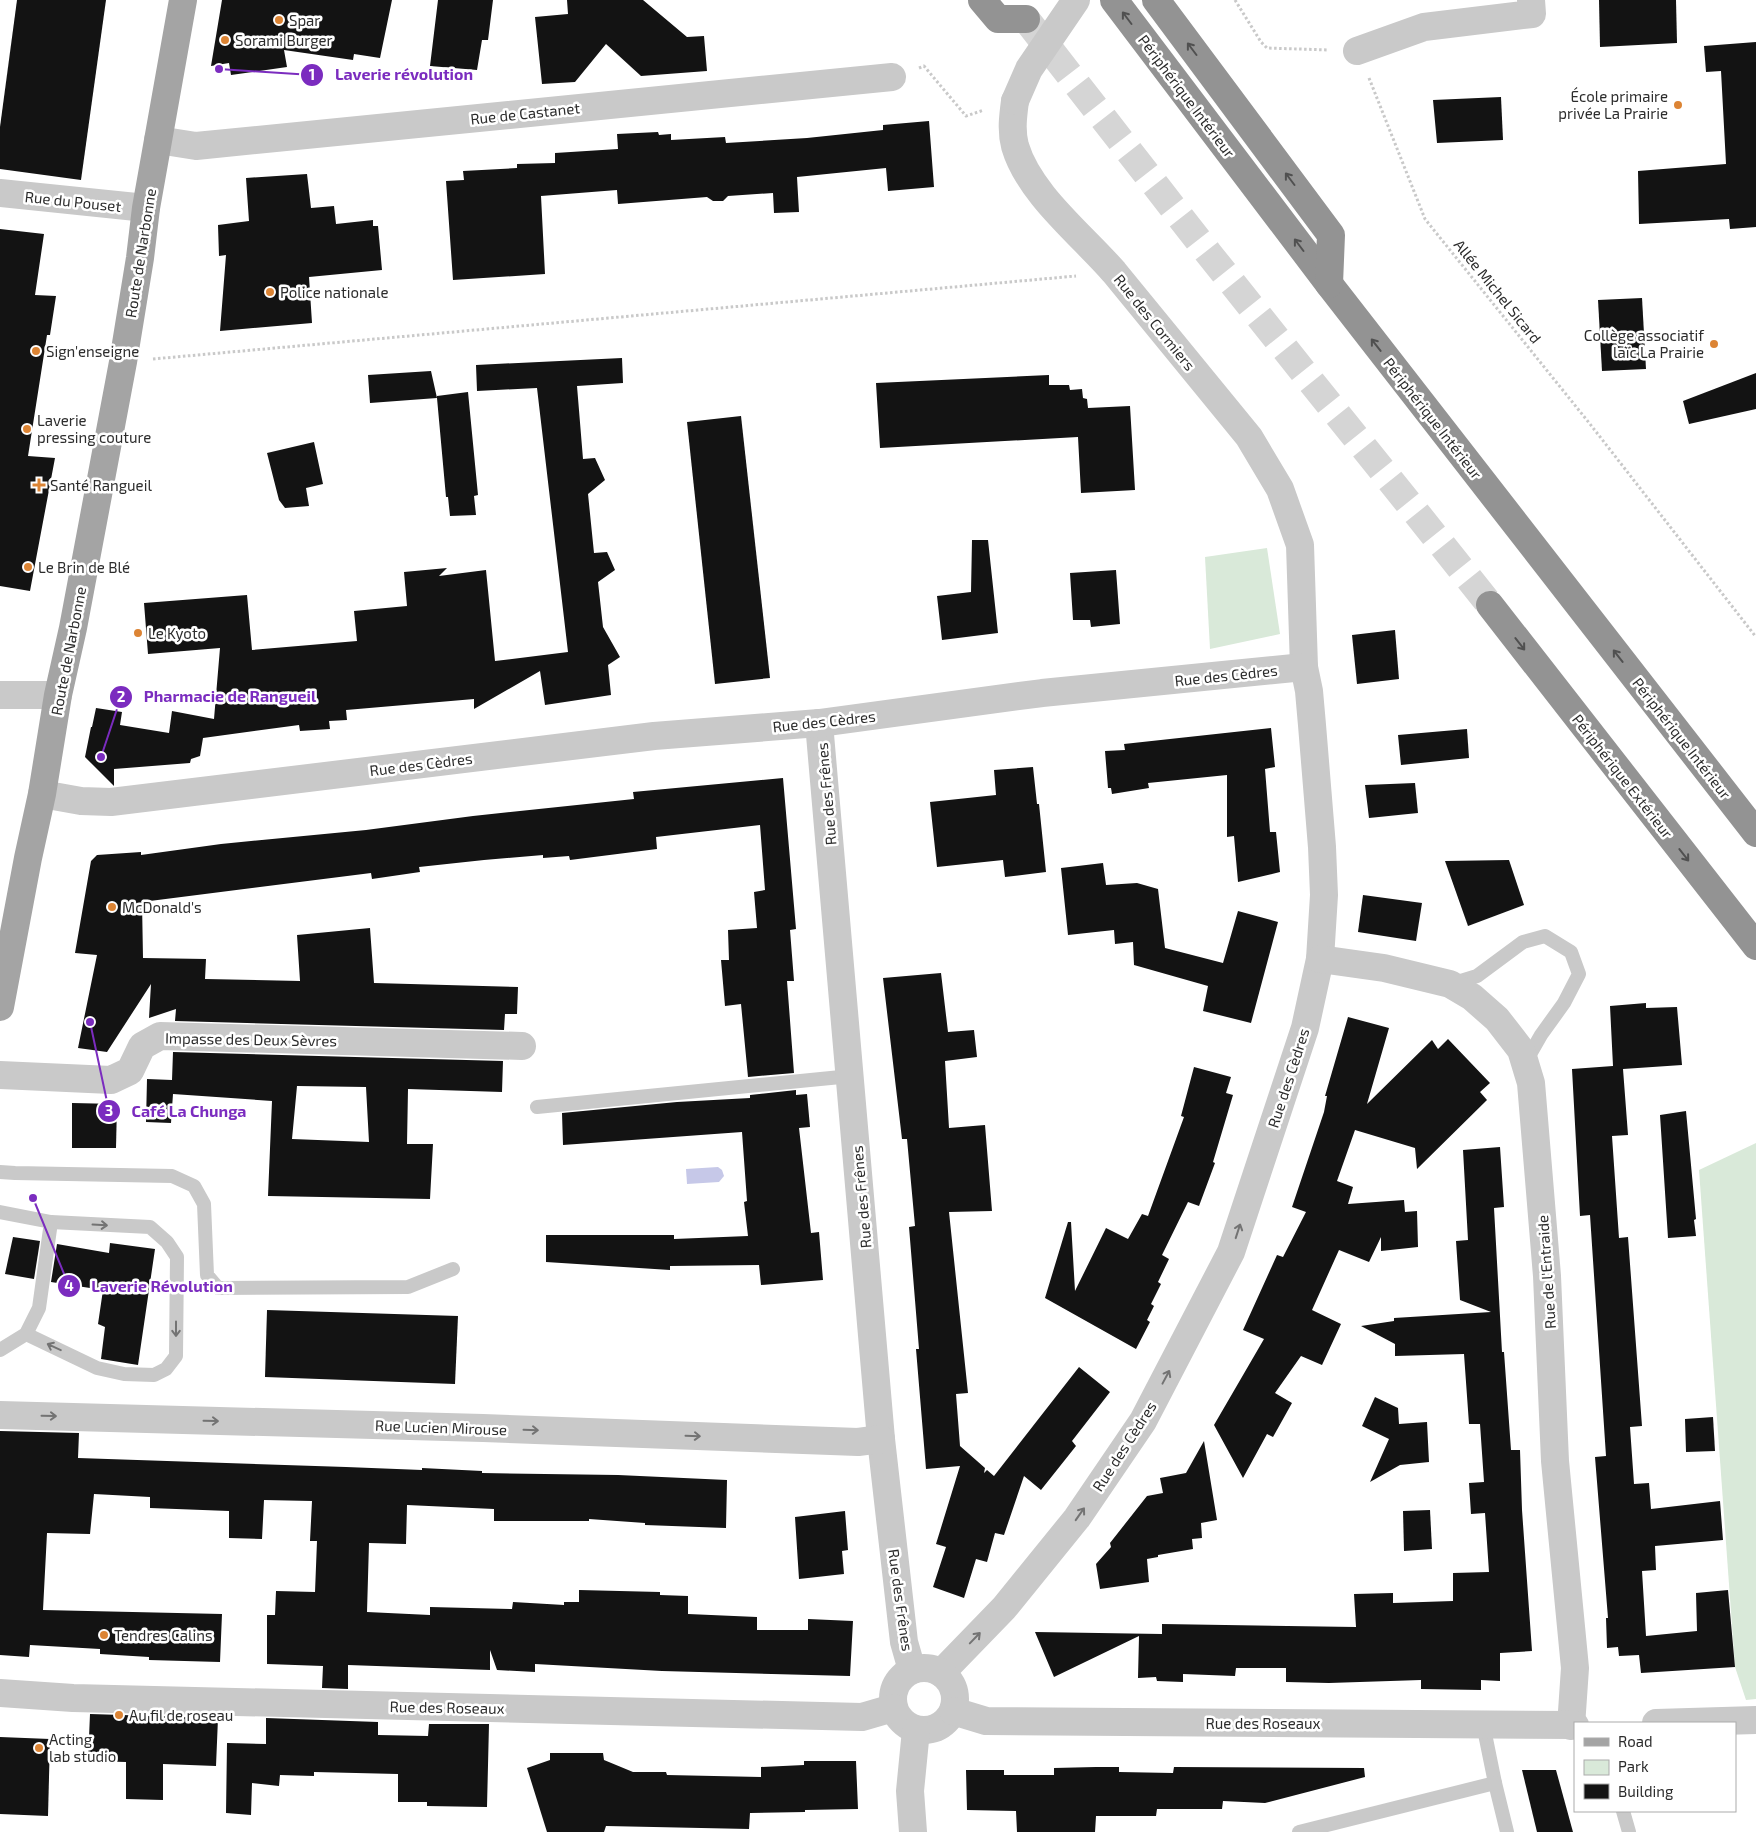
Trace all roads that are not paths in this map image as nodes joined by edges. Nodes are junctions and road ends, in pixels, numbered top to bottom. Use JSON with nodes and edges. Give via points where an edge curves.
{"nodes":[{"id":1,"x":183,"y":0,"type":"edge"},
{"id":2,"x":982,"y":0,"type":"edge"},
{"id":3,"x":1076,"y":0,"type":"edge"},
{"id":4,"x":1114,"y":0,"type":"edge"},
{"id":5,"x":1156,"y":0,"type":"edge"},
{"id":6,"x":1531,"y":0,"type":"edge"},
{"id":7,"x":1018,"y":10,"type":"edge"},
{"id":8,"x":1357,"y":51,"type":"road end"},
{"id":9,"x":892,"y":76,"type":"road end"},
{"id":10,"x":158,"y":140,"type":"junction"},
{"id":11,"x":0,"y":194,"type":"edge"},
{"id":12,"x":146,"y":208,"type":"junction"},
{"id":13,"x":1329,"y":284,"type":"junction"},
{"id":14,"x":1490,"y":606,"type":"tunnel mouth"},
{"id":15,"x":1304,"y":667,"type":"junction"},
{"id":16,"x":0,"y":695,"type":"edge"},
{"id":17,"x":58,"y":695,"type":"junction"},
{"id":18,"x":819,"y":723,"type":"junction"},
{"id":19,"x":42,"y":794,"type":"junction"},
{"id":20,"x":1756,"y":833,"type":"edge"},
{"id":21,"x":1756,"y":946,"type":"edge"},
{"id":22,"x":1320,"y":959,"type":"junction"},
{"id":23,"x":1450,"y":984,"type":"junction"},
{"id":24,"x":0,"y":1007,"type":"edge"},
{"id":25,"x":522,"y":1046,"type":"dead end"},
{"id":26,"x":1525,"y":1063,"type":"junction"},
{"id":27,"x":0,"y":1075,"type":"edge"},
{"id":28,"x":851,"y":1076,"type":"junction"},
{"id":29,"x":537,"y":1107,"type":"dead end"},
{"id":30,"x":0,"y":1172,"type":"edge"},
{"id":31,"x":0,"y":1212,"type":"edge"},
{"id":32,"x":51,"y":1222,"type":"junction"},
{"id":33,"x":453,"y":1269,"type":"dead end"},
{"id":34,"x":26,"y":1334,"type":"junction"},
{"id":35,"x":0,"y":1350,"type":"edge"},
{"id":36,"x":0,"y":1415,"type":"edge"},
{"id":37,"x":881,"y":1439,"type":"junction"},
{"id":38,"x":912,"y":1670,"type":"junction"},
{"id":39,"x":941,"y":1673,"type":"junction"},
{"id":40,"x":0,"y":1693,"type":"edge"},
{"id":41,"x":893,"y":1708,"type":"junction"},
{"id":42,"x":952,"y":1711,"type":"junction"},
{"id":43,"x":1756,"y":1720,"type":"edge"},
{"id":44,"x":1689,"y":1722,"type":"edge"},
{"id":45,"x":1483,"y":1724,"type":"junction"},
{"id":46,"x":1573,"y":1725,"type":"edge"},
{"id":47,"x":916,"y":1730,"type":"junction"},
{"id":48,"x":1495,"y":1783,"type":"junction"},
{"id":49,"x":1623,"y":1812,"type":"edge"},
{"id":50,"x":913,"y":1832,"type":"edge"},
{"id":51,"x":1299,"y":1832,"type":"edge"},
{"id":52,"x":1507,"y":1832,"type":"edge"},
{"id":53,"x":1629,"y":1832,"type":"edge"}],
"edges":[{"from":1,"to":10,"type":"main road","name":"Route de Narbonne"},
{"from":2,"to":7,"type":"highway","via":[[998,19]]},
{"from":3,"to":15,"type":"street","name":"Rue des Cormiers","bridge":true,"via":[[1029,69],[1015,101],[1012,123],[1015,146],[1027,174],[1048,203],[1114,272],[1248,437],[1280,489],[1300,545]]},
{"from":13,"to":4,"type":"highway","name":"Périphérique Intérieur","one_way":true},
{"from":13,"to":5,"type":"highway","one_way":true,"via":[[1331,235]]},
{"from":6,"to":8,"type":"street","via":[[1532,14],[1424,27]]},
{"from":9,"to":10,"type":"street","name":"Rue de Castanet","via":[[196,146]]},
{"from":10,"to":12,"type":"main road","name":"Route de Narbonne"},
{"from":11,"to":12,"type":"street","name":"Rue du Pouset"},
{"from":12,"to":17,"type":"main road","name":"Route de Narbonne","via":[[122,362]]},
{"from":20,"to":13,"type":"highway","name":"Périphérique Intérieur","one_way":true},
{"from":14,"to":21,"type":"highway","name":"Périphérique Extérieur","one_way":true},
{"from":15,"to":18,"type":"street","name":"Rue des Cèdres","via":[[1042,693]]},
{"from":15,"to":22,"type":"street","name":"Rue des Cèdres","via":[[1309,691],[1322,848],[1324,896]]},
{"from":16,"to":17,"type":"street"},
{"from":17,"to":19,"type":"main road","name":"Route de Narbonne"},
{"from":18,"to":19,"type":"street","name":"Rue des Cèdres","via":[[654,736],[111,802]]},
{"from":18,"to":28,"type":"street","name":"Rue des Frênes"},
{"from":19,"to":24,"type":"main road","name":"Route de Narbonne"},
{"from":22,"to":23,"type":"street","name":"Rue de l'Entraide","via":[[1384,968]]},
{"from":39,"to":22,"type":"street","name":"Rue des Cèdres","one_way":true,"via":[[1004,1608],[1077,1518],[1143,1421],[1231,1252],[1305,1028]]},
{"from":23,"to":26,"type":"street","name":"Rue de l'Entraide","via":[[1472,997],[1497,1019],[1521,1050]]},
{"from":23,"to":26,"type":"lane","via":[[1478,976],[1523,942],[1545,936],[1571,952],[1579,974],[1564,1004]]},
{"from":25,"to":27,"type":"street","name":"Impasse des Deux Sèvres","via":[[160,1036],[142,1046],[130,1070],[111,1080]]},
{"from":26,"to":46,"type":"street","name":"Rue de l'Entraide","via":[[1532,1082],[1547,1276],[1555,1460],[1575,1668]]},
{"from":28,"to":29,"type":"lane"},
{"from":28,"to":37,"type":"street","name":"Rue des Frênes"},
{"from":30,"to":33,"type":"lane","via":[[172,1176],[194,1186],[204,1204],[207,1275],[218,1288],[408,1287]]},
{"from":31,"to":32,"type":"lane"},
{"from":32,"to":34,"type":"lane","via":[[39,1308]]},
{"from":32,"to":34,"type":"lane","one_way":true,"via":[[150,1227],[167,1242],[177,1257],[176,1356],[166,1369],[154,1375],[124,1374],[97,1368]]},
{"from":34,"to":35,"type":"lane"},
{"from":36,"to":37,"type":"street","name":"Rue Lucien Mirouse","one_way":true,"via":[[858,1442]]},
{"from":37,"to":38,"type":"street","name":"Rue des Frênes","via":[[904,1642]]},
{"from":38,"to":39,"type":"street","via":[[932,1669]]},
{"from":38,"to":41,"type":"street","via":[[894,1689]]},
{"from":39,"to":42,"type":"street","via":[[952,1686],[955,1702]]},
{"from":40,"to":41,"type":"street","name":"Rue des Roseaux","via":[[73,1698],[862,1717]]},
{"from":41,"to":47,"type":"street","via":[[898,1718]]},
{"from":42,"to":45,"type":"street","name":"Rue des Roseaux","via":[[986,1721]]},
{"from":42,"to":47,"type":"street","via":[[938,1727]]},
{"from":43,"to":44,"type":"street"},
{"from":45,"to":46,"type":"street","name":"Rue des Roseaux"},
{"from":45,"to":48,"type":"lane"},
{"from":47,"to":50,"type":"street","via":[[910,1791]]},
{"from":48,"to":51,"type":"lane"},
{"from":48,"to":52,"type":"lane"},
{"from":49,"to":53,"type":"lane"}]}
